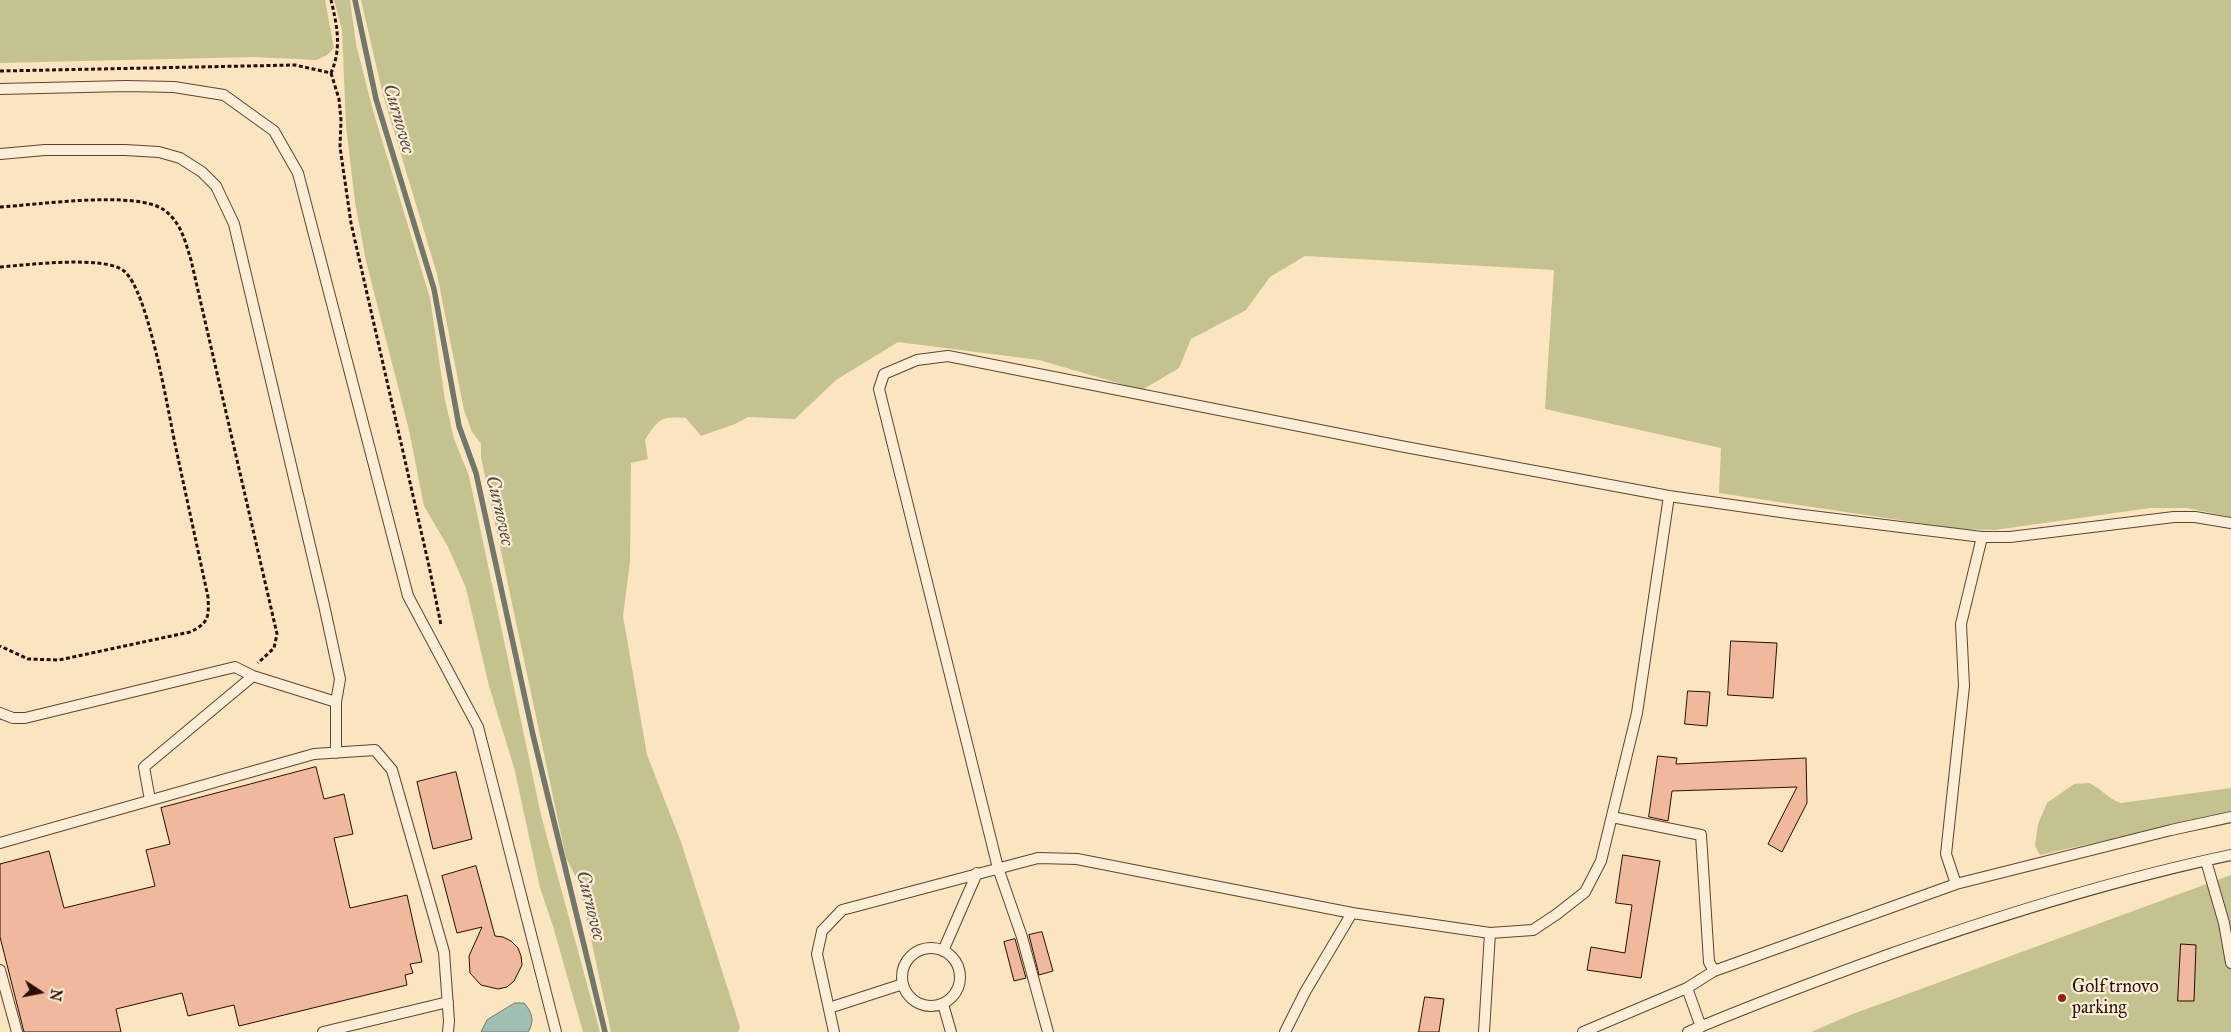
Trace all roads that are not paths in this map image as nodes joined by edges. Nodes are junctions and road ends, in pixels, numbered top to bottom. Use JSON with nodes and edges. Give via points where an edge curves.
{"nodes":[{"id":1,"x":0,"y":89,"type":"edge"},
{"id":2,"x":0,"y":154,"type":"edge"},
{"id":3,"x":1669,"y":496,"type":"junction"},
{"id":4,"x":2231,"y":523,"type":"edge"},
{"id":5,"x":1982,"y":538,"type":"junction"},
{"id":6,"x":249,"y":674,"type":"junction"},
{"id":7,"x":336,"y":702,"type":"junction"},
{"id":8,"x":0,"y":713,"type":"edge"},
{"id":9,"x":336,"y":753,"type":"junction"},
{"id":10,"x":150,"y":800,"type":"junction"},
{"id":11,"x":1612,"y":817,"type":"junction"},
{"id":12,"x":2231,"y":818,"type":"edge"},
{"id":13,"x":0,"y":842,"type":"edge"},
{"id":14,"x":2231,"y":855,"type":"edge"},
{"id":15,"x":2206,"y":860,"type":"junction"},
{"id":16,"x":998,"y":868,"type":"junction"},
{"id":17,"x":977,"y":873,"type":"junction"},
{"id":18,"x":1956,"y":884,"type":"junction"},
{"id":19,"x":1352,"y":913,"type":"junction"},
{"id":20,"x":1490,"y":933,"type":"junction"},
{"id":21,"x":943,"y":951,"type":"junction"},
{"id":22,"x":2231,"y":963,"type":"edge"},
{"id":23,"x":0,"y":970,"type":"edge"},
{"id":24,"x":1714,"y":971,"type":"junction"},
{"id":25,"x":902,"y":984,"type":"junction"},
{"id":26,"x":1686,"y":988,"type":"junction"},
{"id":27,"x":448,"y":1002,"type":"junction"},
{"id":28,"x":943,"y":1004,"type":"junction"},
{"id":29,"x":828,"y":1008,"type":"junction"},
{"id":30,"x":1701,"y":1027,"type":"junction"},
{"id":31,"x":17,"y":1032,"type":"edge"},
{"id":32,"x":323,"y":1032,"type":"edge"},
{"id":33,"x":448,"y":1032,"type":"edge"},
{"id":34,"x":556,"y":1032,"type":"edge"},
{"id":35,"x":834,"y":1032,"type":"edge"},
{"id":36,"x":951,"y":1032,"type":"edge"},
{"id":37,"x":1048,"y":1032,"type":"edge"},
{"id":38,"x":1284,"y":1032,"type":"edge"},
{"id":39,"x":1484,"y":1032,"type":"edge"},
{"id":40,"x":1583,"y":1032,"type":"edge"},
{"id":41,"x":1688,"y":1032,"type":"edge"}],
"edges":[{"from":1,"to":34,"type":"lane","via":[[174,87],[224,94],[274,131],[298,173],[408,596],[478,726]]},
{"from":2,"to":7,"type":"lane","via":[[45,150],[160,152],[180,158],[216,186],[234,224],[317,576],[340,679]]},
{"from":3,"to":5,"type":"lane"},
{"from":3,"to":11,"type":"lane","via":[[1637,713]]},
{"from":3,"to":16,"type":"lane","via":[[948,356],[917,360],[884,374],[879,389]]},
{"from":4,"to":5,"type":"lane","via":[[2174,517]]},
{"from":5,"to":18,"type":"lane","via":[[1961,624],[1964,686],[1946,854]]},
{"from":6,"to":7,"type":"lane"},
{"from":6,"to":8,"type":"lane","via":[[236,667],[25,718]]},
{"from":6,"to":10,"type":"lane","via":[[144,767]]},
{"from":7,"to":9,"type":"lane"},
{"from":9,"to":10,"type":"lane","via":[[314,754]]},
{"from":9,"to":27,"type":"lane","via":[[375,750],[392,770],[444,952]]},
{"from":10,"to":13,"type":"lane"},
{"from":11,"to":20,"type":"lane","via":[[1601,861],[1584,892],[1533,930]]},
{"from":11,"to":24,"type":"lane","via":[[1701,835],[1709,962]]},
{"from":12,"to":18,"type":"lane"},
{"from":14,"to":15,"type":"lane"},
{"from":15,"to":22,"type":"lane","via":[[2224,923]]},
{"from":15,"to":30,"type":"lane","via":[[2092,888],[1957,931],[1820,979]]},
{"from":16,"to":17,"type":"lane"},
{"from":16,"to":19,"type":"lane","via":[[1038,858],[1077,859]]},
{"from":16,"to":37,"type":"lane","via":[[1022,937]]},
{"from":17,"to":21,"type":"lane"},
{"from":17,"to":29,"type":"lane","via":[[842,910],[822,931],[817,954]]},
{"from":18,"to":24,"type":"lane"},
{"from":19,"to":20,"type":"lane"},
{"from":19,"to":38,"type":"lane"},
{"from":20,"to":39,"type":"lane"},
{"from":21,"to":25,"type":"lane","via":[[925,949],[909,958],[904,966]]},
{"from":21,"to":28,"type":"lane","via":[[951,956],[960,973],[957,991]]},
{"from":23,"to":31,"type":"lane"},
{"from":24,"to":26,"type":"lane"},
{"from":25,"to":28,"type":"lane","via":[[918,1004]]},
{"from":25,"to":29,"type":"lane"},
{"from":26,"to":30,"type":"lane"},
{"from":26,"to":40,"type":"lane"},
{"from":27,"to":32,"type":"lane"},
{"from":27,"to":33,"type":"lane"},
{"from":28,"to":36,"type":"lane"},
{"from":29,"to":35,"type":"lane"},
{"from":30,"to":41,"type":"lane"}]}
